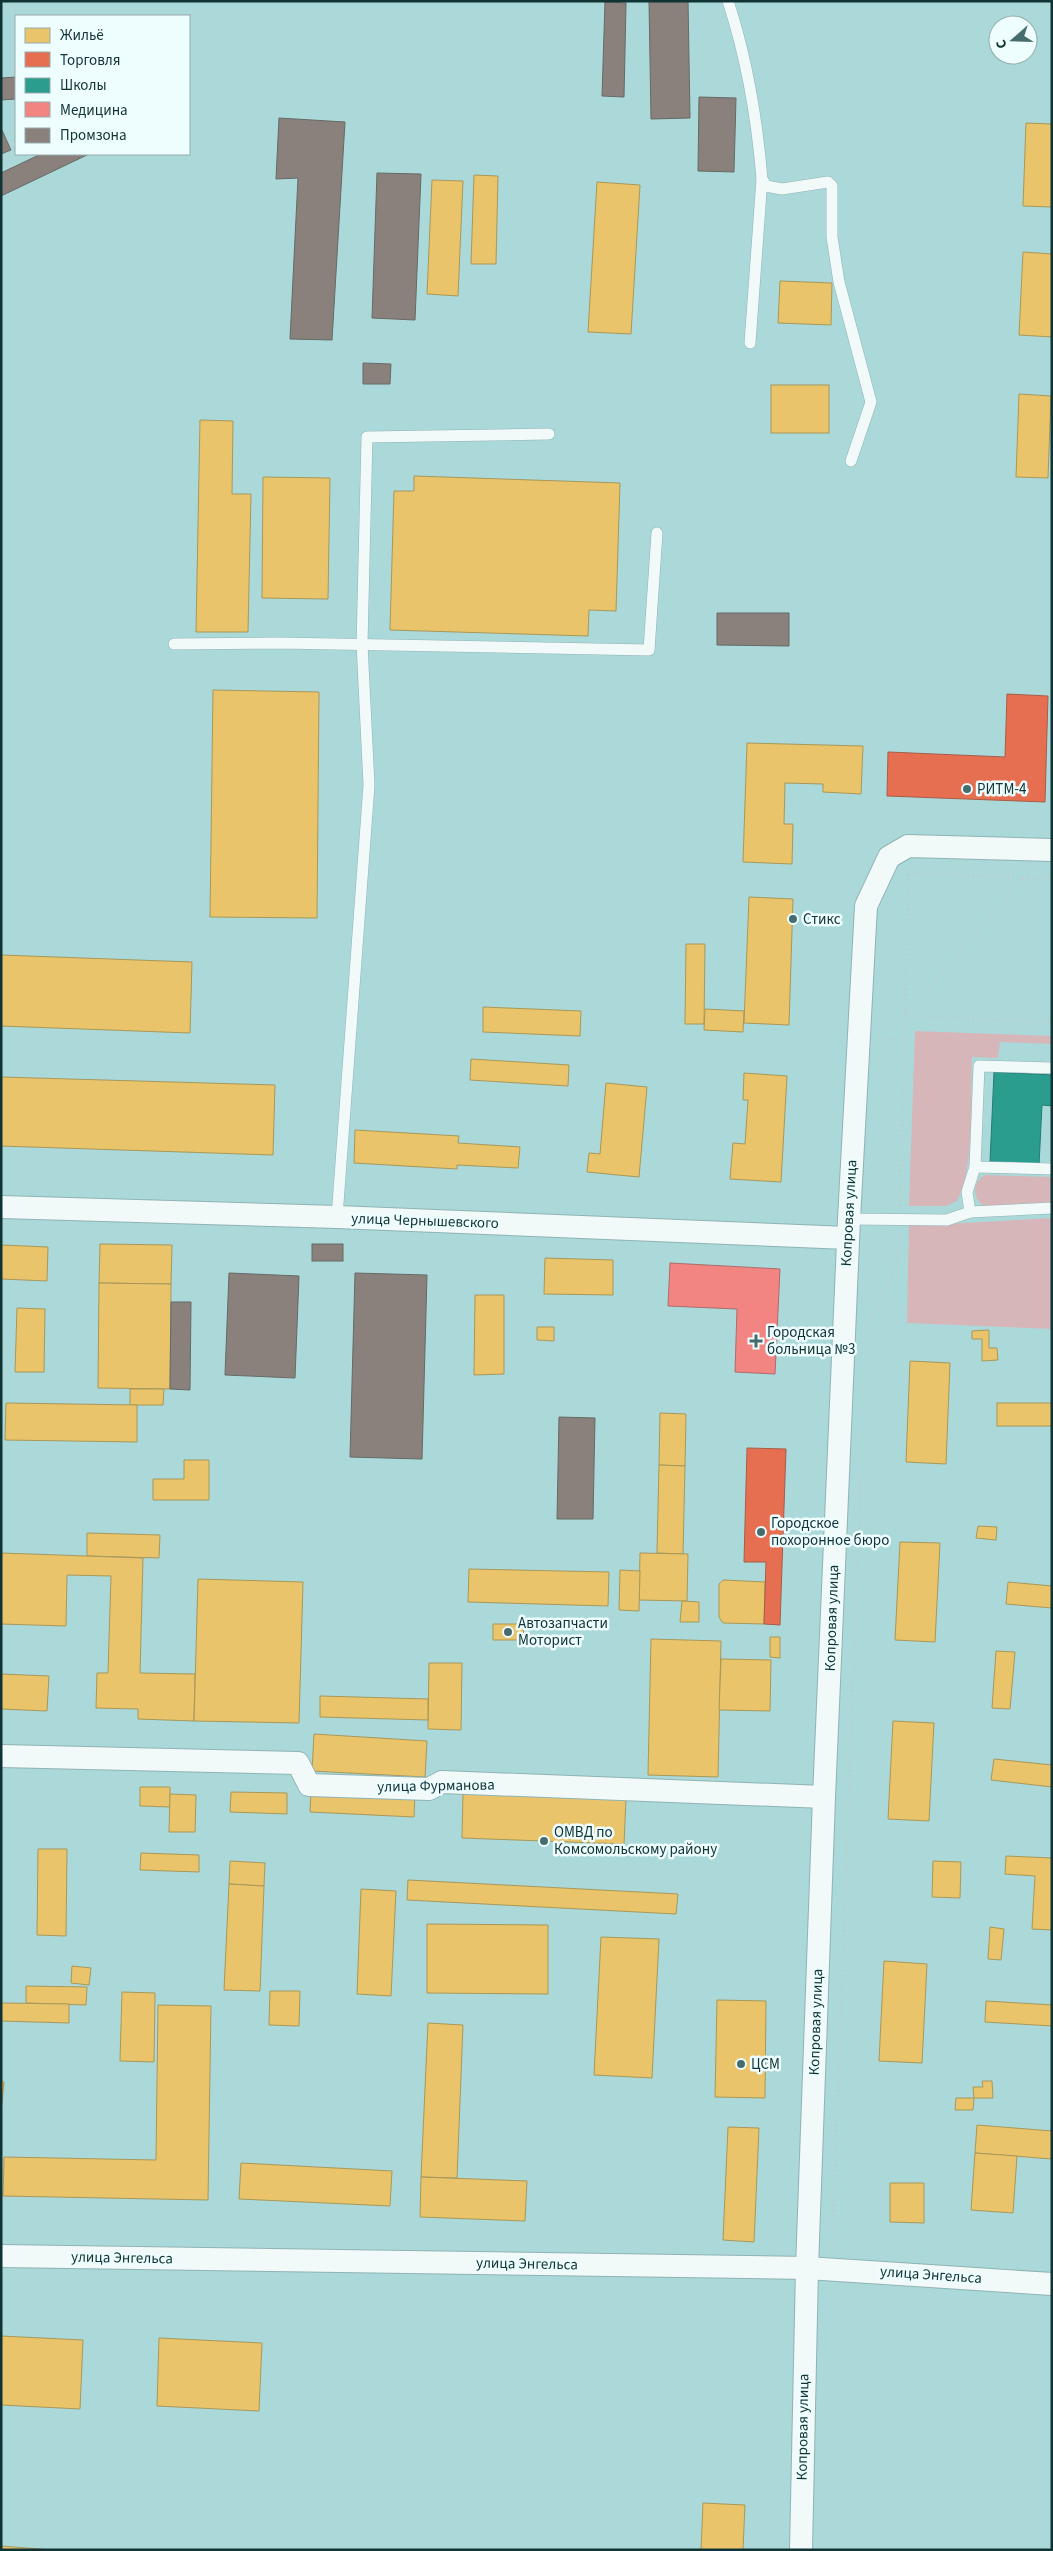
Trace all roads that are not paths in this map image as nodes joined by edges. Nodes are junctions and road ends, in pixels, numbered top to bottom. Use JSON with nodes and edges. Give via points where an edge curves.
{"nodes":[{"id":1,"x":728,"y":1,"type":"edge"},
{"id":2,"x":762,"y":179,"type":"junction"},
{"id":3,"x":750,"y":343,"type":"dead end"},
{"id":4,"x":549,"y":434,"type":"dead end"},
{"id":5,"x":851,"y":461,"type":"dead end"},
{"id":6,"x":657,"y":533,"type":"dead end"},
{"id":7,"x":174,"y":644,"type":"dead end"},
{"id":8,"x":362,"y":644,"type":"junction"},
{"id":9,"x":1052,"y":850,"type":"edge"},
{"id":10,"x":1052,"y":1068,"type":"edge"},
{"id":11,"x":975,"y":1167,"type":"junction"},
{"id":12,"x":1052,"y":1169,"type":"edge"},
{"id":13,"x":1,"y":1207,"type":"edge"},
{"id":14,"x":1052,"y":1208,"type":"edge"},
{"id":15,"x":970,"y":1212,"type":"junction"},
{"id":16,"x":337,"y":1217,"type":"junction"},
{"id":17,"x":848,"y":1229,"type":"junction"},
{"id":18,"x":1,"y":1756,"type":"edge"},
{"id":19,"x":824,"y":1797,"type":"junction"},
{"id":20,"x":1,"y":2256,"type":"edge"},
{"id":21,"x":807,"y":2268,"type":"junction"},
{"id":22,"x":1052,"y":2284,"type":"edge"},
{"id":23,"x":801,"y":2550,"type":"edge"}],
"edges":[{"from":1,"to":2,"type":"lane","via":[[750,83]]},
{"from":2,"to":3,"type":"lane"},
{"from":2,"to":5,"type":"lane","via":[[766,186],[782,189],[828,182],[832,186],[832,237],[839,282],[871,402]]},
{"from":4,"to":8,"type":"lane","via":[[367,437]]},
{"from":6,"to":8,"type":"lane","via":[[649,650]]},
{"from":7,"to":8,"type":"lane"},
{"from":8,"to":16,"type":"lane","via":[[369,785]]},
{"from":9,"to":17,"type":"street","name":"Копровая улица","via":[[908,846],[889,857],[866,906]]},
{"from":10,"to":11,"type":"lane","via":[[979,1066]]},
{"from":11,"to":12,"type":"lane"},
{"from":11,"to":15,"type":"lane","via":[[967,1192]]},
{"from":13,"to":16,"type":"street","name":"улица Чернышевского"},
{"from":14,"to":15,"type":"lane"},
{"from":15,"to":17,"type":"lane","via":[[947,1220],[900,1219]]},
{"from":16,"to":17,"type":"street","name":"улица Чернышевского"},
{"from":17,"to":19,"type":"street","name":"Копровая улица"},
{"from":18,"to":19,"type":"street","name":"улица Фурманова","via":[[298,1763],[309,1785],[429,1789],[442,1782]]},
{"from":19,"to":21,"type":"street","name":"Копровая улица"},
{"from":20,"to":21,"type":"street","name":"улица Энгельса"},
{"from":21,"to":22,"type":"street","name":"улица Энгельса"},
{"from":21,"to":23,"type":"street","name":"Копровая улица"}]}
